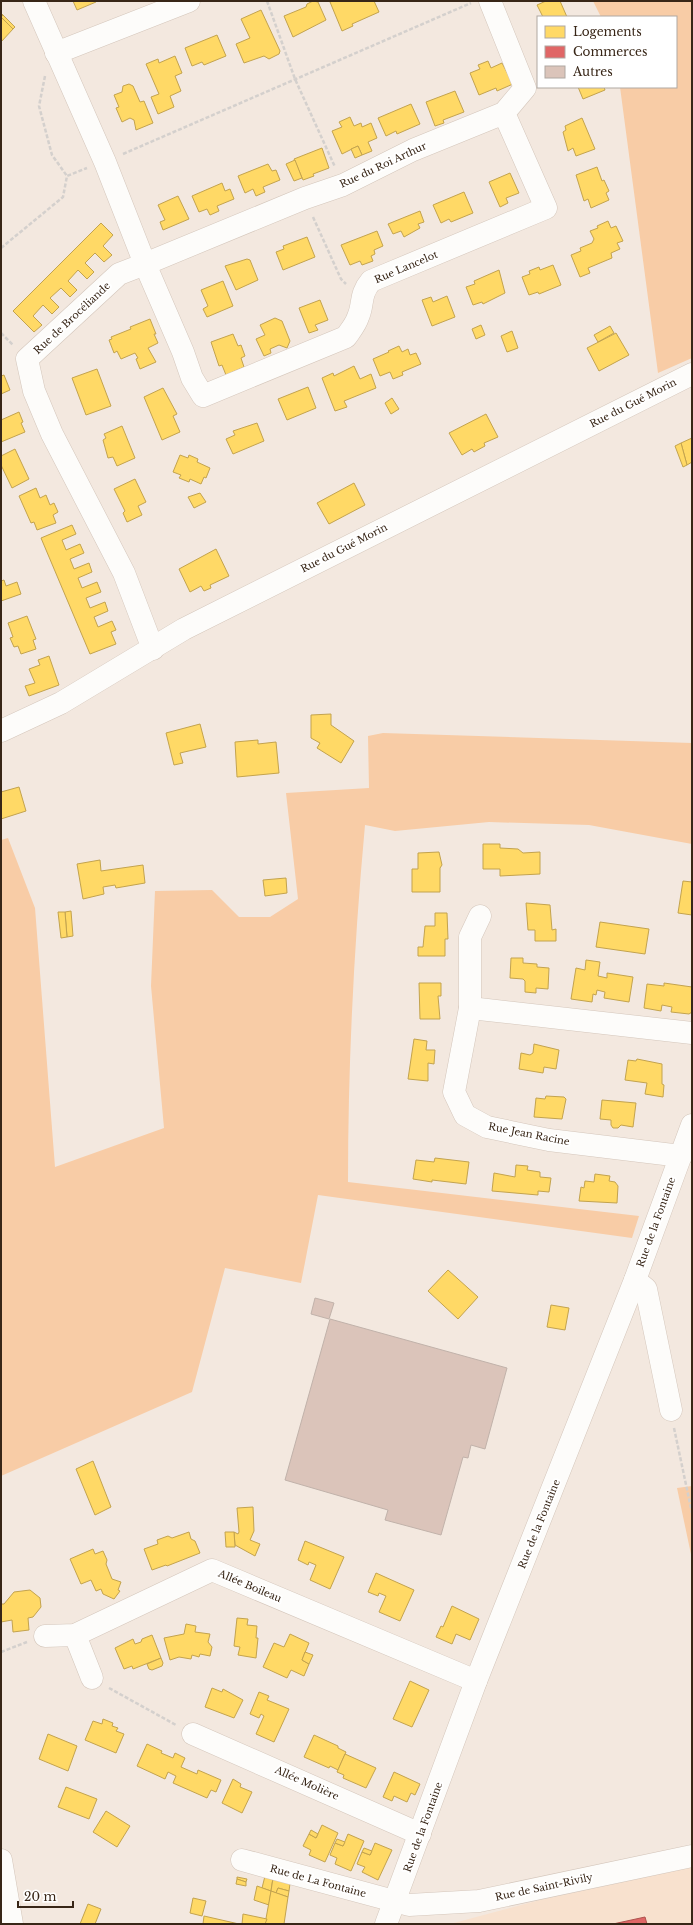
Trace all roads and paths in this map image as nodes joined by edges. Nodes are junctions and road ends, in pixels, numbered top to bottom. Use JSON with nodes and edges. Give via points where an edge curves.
{"nodes":[{"id":1,"x":34,"y":1,"type":"edge"},
{"id":2,"x":189,"y":1,"type":"edge"},
{"id":3,"x":266,"y":1,"type":"edge"},
{"id":4,"x":477,"y":1,"type":"edge"},
{"id":5,"x":490,"y":1,"type":"edge"},
{"id":6,"x":60,"y":61,"type":"junction"},
{"id":7,"x":295,"y":79,"type":"junction"},
{"id":8,"x":504,"y":113,"type":"junction"},
{"id":9,"x":105,"y":162,"type":"junction"},
{"id":10,"x":67,"y":176,"type":"junction"},
{"id":11,"x":343,"y":185,"type":"junction"},
{"id":12,"x":305,"y":198,"type":"junction"},
{"id":13,"x":1,"y":248,"type":"edge"},
{"id":14,"x":145,"y":264,"type":"junction"},
{"id":15,"x":361,"y":301,"type":"junction"},
{"id":16,"x":692,"y":374,"type":"edge"},
{"id":17,"x":153,"y":649,"type":"junction"},
{"id":18,"x":2,"y":726,"type":"edge"},
{"id":19,"x":480,"y":916,"type":"dead end"},
{"id":20,"x":470,"y":1008,"type":"junction"},
{"id":21,"x":692,"y":1033,"type":"edge"},
{"id":22,"x":692,"y":1125,"type":"edge"},
{"id":23,"x":681,"y":1156,"type":"junction"},
{"id":24,"x":635,"y":1280,"type":"junction"},
{"id":25,"x":671,"y":1410,"type":"joint"},
{"id":26,"x":692,"y":1513,"type":"edge"},
{"id":27,"x":75,"y":1634,"type":"junction"},
{"id":28,"x":45,"y":1636,"type":"joint"},
{"id":29,"x":1,"y":1652,"type":"edge"},
{"id":30,"x":92,"y":1678,"type":"joint"},
{"id":31,"x":476,"y":1681,"type":"junction"},
{"id":32,"x":193,"y":1734,"type":"joint"},
{"id":33,"x":420,"y":1834,"type":"junction"},
{"id":34,"x":692,"y":1856,"type":"edge"},
{"id":35,"x":1,"y":1860,"type":"edge"},
{"id":36,"x":242,"y":1860,"type":"dead end"},
{"id":37,"x":395,"y":1902,"type":"junction"},
{"id":38,"x":12,"y":1924,"type":"edge"},
{"id":39,"x":386,"y":1924,"type":"edge"}],
"edges":[{"from":1,"to":6,"type":"street"},
{"from":2,"to":6,"type":"street"},
{"from":3,"to":7,"type":"path"},
{"from":4,"to":7,"type":"path"},
{"from":5,"to":8,"type":"street","name":"Rue du Roi Arthur","via":[[524,88]]},
{"from":6,"to":9,"type":"street"},
{"from":6,"to":10,"type":"path","via":[[45,76],[39,106],[52,155]]},
{"from":7,"to":9,"type":"path"},
{"from":7,"to":11,"type":"path"},
{"from":8,"to":11,"type":"street","name":"Rue du Roi Arthur","via":[[413,150]]},
{"from":8,"to":15,"type":"street","name":"Rue Lancelot","via":[[546,208],[370,281]]},
{"from":9,"to":10,"type":"path"},
{"from":9,"to":14,"type":"street"},
{"from":10,"to":13,"type":"path","via":[[63,197]]},
{"from":11,"to":12,"type":"street","name":"Rue du Roi Arthur"},
{"from":12,"to":14,"type":"street","name":"Rue du Roi Arthur"},
{"from":12,"to":15,"type":"path","via":[[341,279]]},
{"from":14,"to":15,"type":"street","name":"Rue Lancelot","via":[[192,378],[203,396],[346,337],[358,317]]},
{"from":14,"to":17,"type":"street","name":"Rue de Brocéliande","via":[[119,274],[27,360],[34,391],[52,434],[124,573]]},
{"from":16,"to":17,"type":"street","name":"Rue du Gué Morin","via":[[184,630]]},
{"from":17,"to":18,"type":"street","name":"Rue du Gué Morin","via":[[61,703]]},
{"from":19,"to":20,"type":"street","name":"Rue Jean Racine","via":[[470,936]]},
{"from":20,"to":21,"type":"street"},
{"from":20,"to":23,"type":"street","name":"Rue Jean Racine","via":[[454,1092],[465,1115],[487,1127],[549,1140]]},
{"from":22,"to":23,"type":"street","name":"Rue de la Fontaine"},
{"from":23,"to":24,"type":"street","name":"Rue de la Fontaine"},
{"from":24,"to":25,"type":"street","via":[[646,1289]]},
{"from":24,"to":31,"type":"street","name":"Rue de la Fontaine"},
{"from":25,"to":26,"type":"path"},
{"from":27,"to":28,"type":"street","name":"Allée Boileau"},
{"from":27,"to":30,"type":"street"},
{"from":27,"to":31,"type":"street","name":"Allée Boileau","via":[[212,1570]]},
{"from":28,"to":29,"type":"path"},
{"from":30,"to":32,"type":"path"},
{"from":31,"to":33,"type":"street","name":"Rue de la Fontaine"},
{"from":32,"to":33,"type":"street","name":"Allée Molière"},
{"from":33,"to":37,"type":"street","name":"Rue de la Fontaine"},
{"from":34,"to":37,"type":"street","name":"Rue de Saint-Rivily","via":[[479,1901],[409,1906]]},
{"from":35,"to":38,"type":"street"},
{"from":36,"to":37,"type":"street","name":"Rue de La Fontaine"},
{"from":37,"to":39,"type":"street","name":"Rue de la Fontaine"}]}
